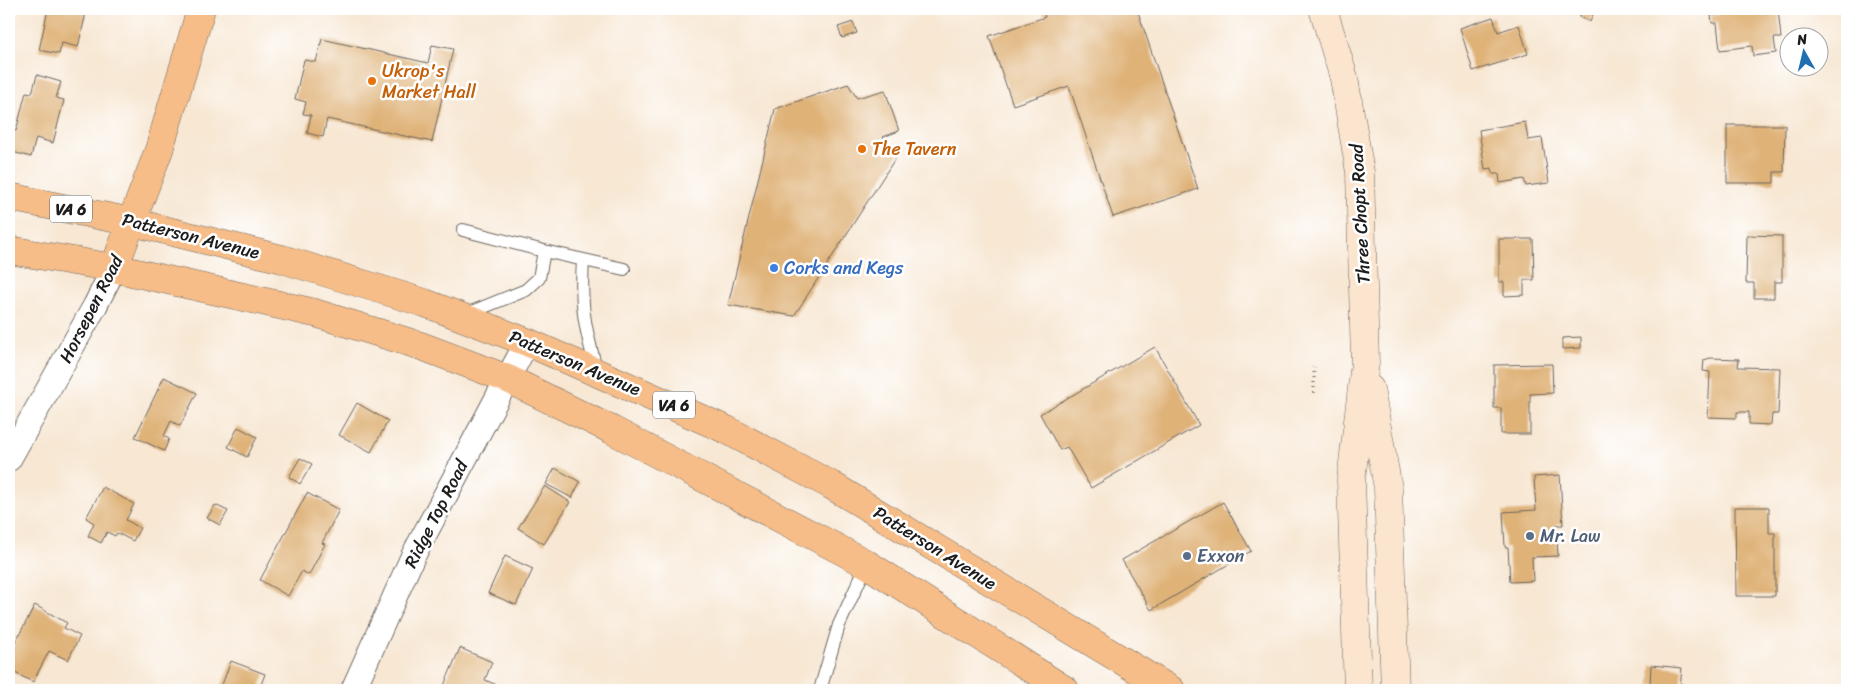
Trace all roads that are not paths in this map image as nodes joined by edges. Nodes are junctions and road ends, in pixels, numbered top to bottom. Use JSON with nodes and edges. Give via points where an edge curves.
{"nodes":[{"id":1,"x":202,"y":9,"type":"edge"},
{"id":2,"x":1323,"y":9,"type":"edge"},
{"id":3,"x":9,"y":197,"type":"edge"},
{"id":4,"x":132,"y":222,"type":"junction"},
{"id":5,"x":463,"y":230,"type":"dead end"},
{"id":6,"x":9,"y":250,"type":"edge"},
{"id":7,"x":544,"y":251,"type":"junction"},
{"id":8,"x":583,"y":260,"type":"junction"},
{"id":9,"x":114,"y":268,"type":"junction"},
{"id":10,"x":624,"y":269,"type":"dead end"},
{"id":11,"x":460,"y":317,"type":"junction"},
{"id":12,"x":527,"y":342,"type":"junction"},
{"id":13,"x":1366,"y":363,"type":"junction"},
{"id":14,"x":597,"y":372,"type":"junction"},
{"id":15,"x":508,"y":379,"type":"junction"},
{"id":16,"x":9,"y":459,"type":"edge"},
{"id":17,"x":867,"y":564,"type":"junction"},
{"id":18,"x":353,"y":690,"type":"edge"},
{"id":19,"x":820,"y":690,"type":"edge"},
{"id":20,"x":1065,"y":690,"type":"edge"},
{"id":21,"x":1171,"y":690,"type":"edge"},
{"id":22,"x":1358,"y":690,"type":"edge"},
{"id":23,"x":1395,"y":690,"type":"edge"}],
"edges":[{"from":1,"to":4,"type":"main road","name":"Horsepen Road","via":[[159,150]]},
{"from":2,"to":13,"type":"main road","name":"Three Chopt Road","via":[[1344,78],[1360,172]]},
{"from":3,"to":4,"type":"main road","name":"Patterson Avenue","number":"VA 6"},
{"from":4,"to":9,"type":"main road","name":"Horsepen Road"},
{"from":4,"to":11,"type":"main road","name":"Patterson Avenue","number":"VA 6","via":[[282,258]]},
{"from":5,"to":7,"type":"lane"},
{"from":6,"to":9,"type":"main road"},
{"from":7,"to":8,"type":"lane"},
{"from":7,"to":11,"type":"lane","via":[[540,278],[526,290]]},
{"from":8,"to":10,"type":"lane"},
{"from":8,"to":14,"type":"lane","via":[[583,320]]},
{"from":9,"to":15,"type":"main road","via":[[315,313],[421,346]]},
{"from":9,"to":16,"type":"street","name":"Horsepen Road"},
{"from":11,"to":12,"type":"main road","name":"Patterson Avenue","number":"VA 6"},
{"from":12,"to":14,"type":"main road","name":"Patterson Avenue","number":"VA 6"},
{"from":12,"to":15,"type":"street","name":"Ridge Top Road"},
{"from":13,"to":22,"type":"main road","name":"Three Chopt Road","via":[[1351,480]]},
{"from":13,"to":23,"type":"main road","name":"Three Chopt Road","via":[[1388,488]]},
{"from":14,"to":21,"type":"main road","name":"Patterson Avenue","number":"VA 6","via":[[728,430],[831,484]]},
{"from":15,"to":17,"type":"main road","via":[[620,433]]},
{"from":15,"to":18,"type":"street","name":"Ridge Top Road","via":[[413,556]]},
{"from":17,"to":19,"type":"lane","via":[[840,625]]},
{"from":17,"to":20,"type":"main road"}]}
